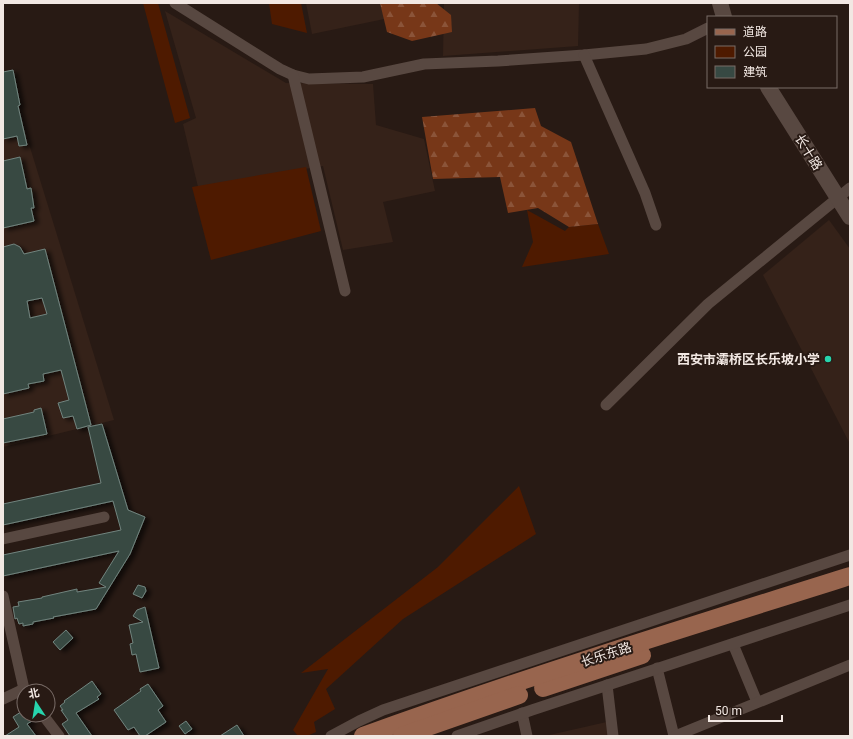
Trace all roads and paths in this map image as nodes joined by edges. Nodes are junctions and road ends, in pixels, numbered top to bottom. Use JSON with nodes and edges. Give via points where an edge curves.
{"nodes":[{"id":1,"x":175,"y":3,"type":"edge"},
{"id":2,"x":720,"y":3,"type":"edge"},
{"id":3,"x":724,"y":16,"type":"edge"},
{"id":4,"x":707,"y":28,"type":"edge"},
{"id":5,"x":584,"y":55,"type":"junction"},
{"id":6,"x":293,"y":75,"type":"junction"},
{"id":7,"x":769,"y":88,"type":"edge"},
{"id":8,"x":844,"y":193,"type":"edge"},
{"id":9,"x":850,"y":217,"type":"edge"},
{"id":10,"x":656,"y":225,"type":"dead end"},
{"id":11,"x":345,"y":291,"type":"dead end"},
{"id":12,"x":606,"y":405,"type":"dead end"},
{"id":13,"x":104,"y":517,"type":"dead end"},
{"id":14,"x":3,"y":539,"type":"edge"},
{"id":15,"x":850,"y":556,"type":"edge"},
{"id":16,"x":850,"y":576,"type":"edge"},
{"id":17,"x":850,"y":588,"type":"edge"},
{"id":18,"x":3,"y":596,"type":"edge"},
{"id":19,"x":850,"y":605,"type":"edge"},
{"id":20,"x":733,"y":644,"type":"junction"},
{"id":21,"x":850,"y":665,"type":"edge"},
{"id":22,"x":658,"y":668,"type":"junction"},
{"id":23,"x":23,"y":683,"type":"edge"},
{"id":24,"x":607,"y":685,"type":"junction"},
{"id":25,"x":16,"y":694,"type":"edge"},
{"id":26,"x":3,"y":699,"type":"edge"},
{"id":27,"x":757,"y":702,"type":"junction"},
{"id":28,"x":522,"y":713,"type":"junction"},
{"id":29,"x":49,"y":723,"type":"edge"},
{"id":30,"x":59,"y":736,"type":"edge"},
{"id":31,"x":331,"y":736,"type":"edge"},
{"id":32,"x":363,"y":736,"type":"edge"},
{"id":33,"x":402,"y":736,"type":"edge"},
{"id":34,"x":457,"y":736,"type":"edge"},
{"id":35,"x":527,"y":736,"type":"edge"},
{"id":36,"x":613,"y":736,"type":"edge"},
{"id":37,"x":674,"y":736,"type":"edge"}],
"edges":[{"from":1,"to":6,"type":"street"},
{"from":2,"to":3,"type":"street"},
{"from":4,"to":5,"type":"street","via":[[686,39],[646,49]]},
{"from":5,"to":6,"type":"street","via":[[424,64],[364,76],[309,79]]},
{"from":5,"to":10,"type":"street"},
{"from":6,"to":11,"type":"street"},
{"from":7,"to":8,"type":"street","name":"长十路"},
{"from":8,"to":9,"type":"street","name":"长十路"},
{"from":8,"to":12,"type":"street","via":[[708,304]]},
{"from":13,"to":14,"type":"street"},
{"from":15,"to":31,"type":"street","via":[[384,710]]},
{"from":16,"to":32,"type":"main road","name":"长乐东路","via":[[609,653]]},
{"from":17,"to":33,"type":"main road","name":"长乐东路"},
{"from":18,"to":23,"type":"street"},
{"from":19,"to":20,"type":"street"},
{"from":20,"to":22,"type":"street"},
{"from":20,"to":27,"type":"street"},
{"from":21,"to":27,"type":"street"},
{"from":22,"to":24,"type":"street"},
{"from":22,"to":37,"type":"street"},
{"from":24,"to":28,"type":"street"},
{"from":24,"to":36,"type":"street"},
{"from":25,"to":26,"type":"street"},
{"from":27,"to":37,"type":"street"},
{"from":28,"to":34,"type":"street"},
{"from":28,"to":35,"type":"street"},
{"from":29,"to":30,"type":"street"}]}
